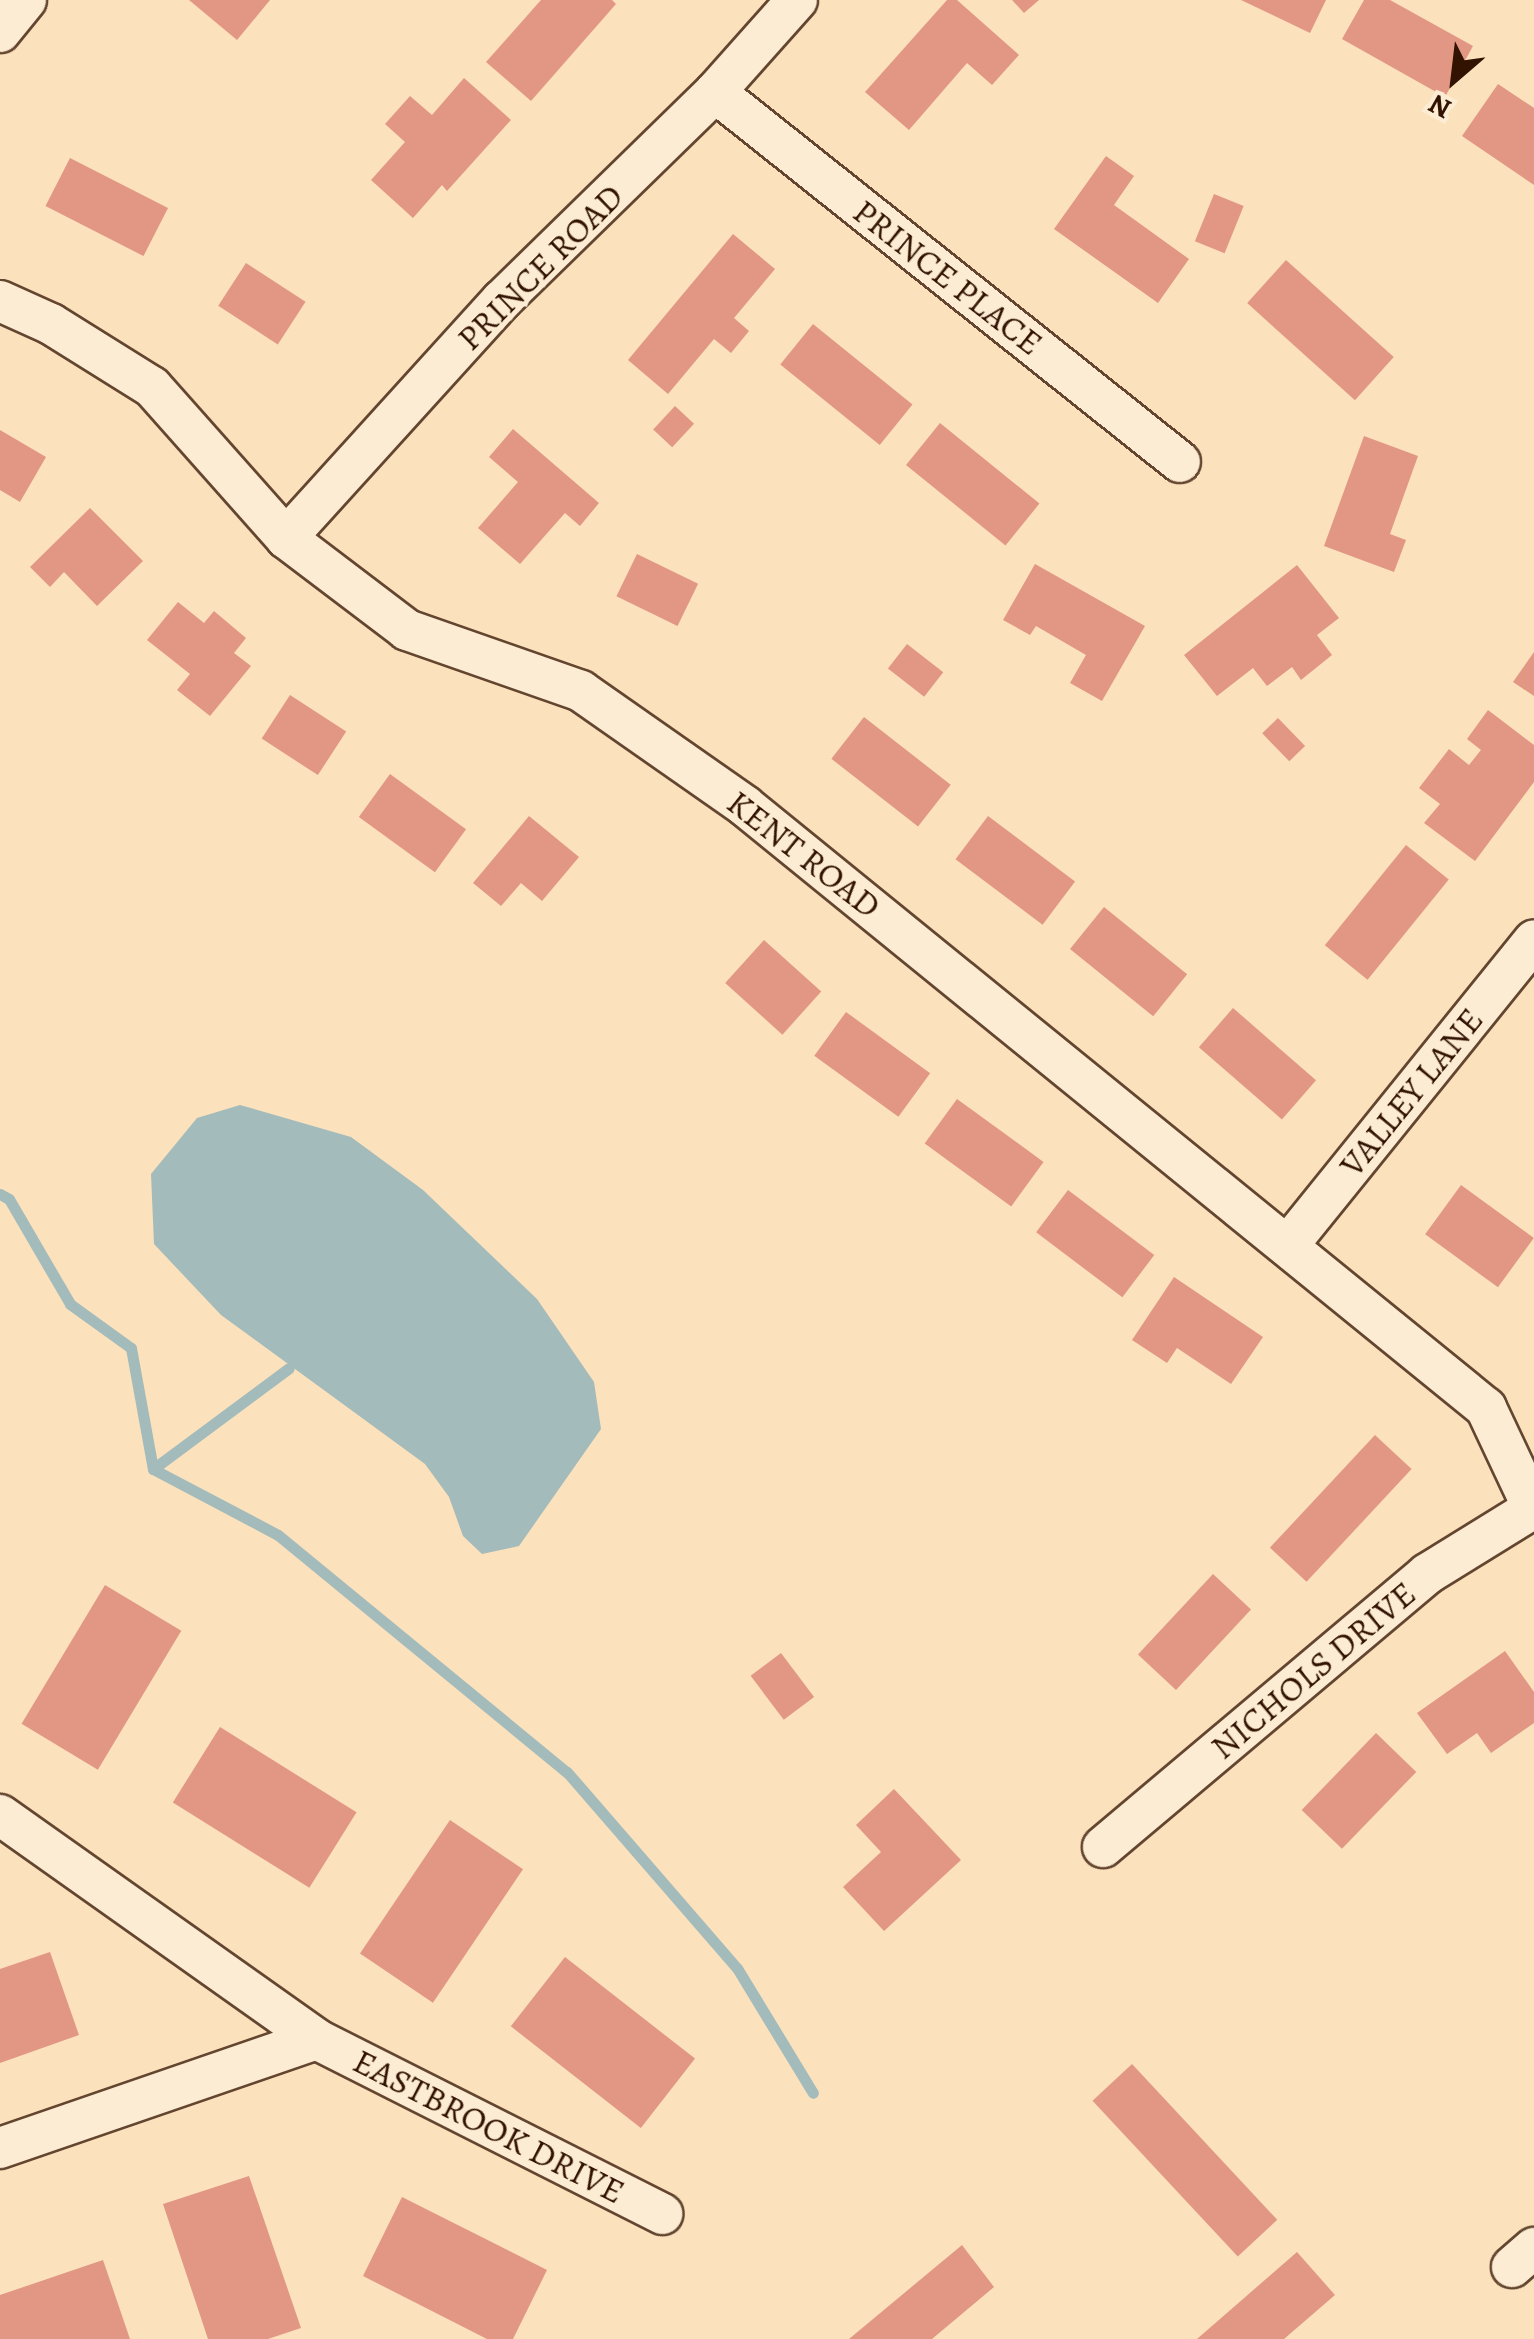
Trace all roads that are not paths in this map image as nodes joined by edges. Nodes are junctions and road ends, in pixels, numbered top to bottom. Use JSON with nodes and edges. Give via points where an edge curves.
{"nodes":[{"id":1,"x":26,"y":0,"type":"edge"},
{"id":2,"x":797,"y":0,"type":"edge"},
{"id":3,"x":0,"y":32,"type":"edge"},
{"id":4,"x":715,"y":92,"type":"junction"},
{"id":5,"x":0,"y":302,"type":"edge"},
{"id":6,"x":1180,"y":462,"type":"dead end"},
{"id":7,"x":286,"y":538,"type":"junction"},
{"id":8,"x":1534,"y":940,"type":"edge"},
{"id":9,"x":1289,"y":1244,"type":"junction"},
{"id":10,"x":1533,"y":1508,"type":"edge"},
{"id":11,"x":0,"y":1814,"type":"edge"},
{"id":12,"x":1103,"y":1847,"type":"dead end"},
{"id":13,"x":316,"y":2038,"type":"junction"},
{"id":14,"x":0,"y":2148,"type":"edge"},
{"id":15,"x":662,"y":2214,"type":"dead end"}],
"edges":[{"from":1,"to":3,"type":"street"},
{"from":2,"to":4,"type":"street","name":"PRINCE ROAD"},
{"from":4,"to":6,"type":"street","name":"PRINCE PLACE"},
{"from":4,"to":7,"type":"street","name":"PRINCE ROAD","via":[[502,300]]},
{"from":5,"to":7,"type":"street","name":"KENT ROAD","via":[[51,324],[152,388]]},
{"from":7,"to":9,"type":"street","name":"KENT ROAD","via":[[407,630],[581,690],[730,795]]},
{"from":8,"to":9,"type":"street","name":"VALLEY LANE"},
{"from":9,"to":10,"type":"street","name":"KENT ROAD","via":[[1486,1408]]},
{"from":10,"to":12,"type":"street","name":"NICHOLS DRIVE","via":[[1427,1574]]},
{"from":11,"to":13,"type":"street","name":"EASTBROOK DRIVE"},
{"from":13,"to":14,"type":"street","name":"EASTBROOK DRIVE"},
{"from":13,"to":15,"type":"street","name":"EASTBROOK DRIVE"}]}
